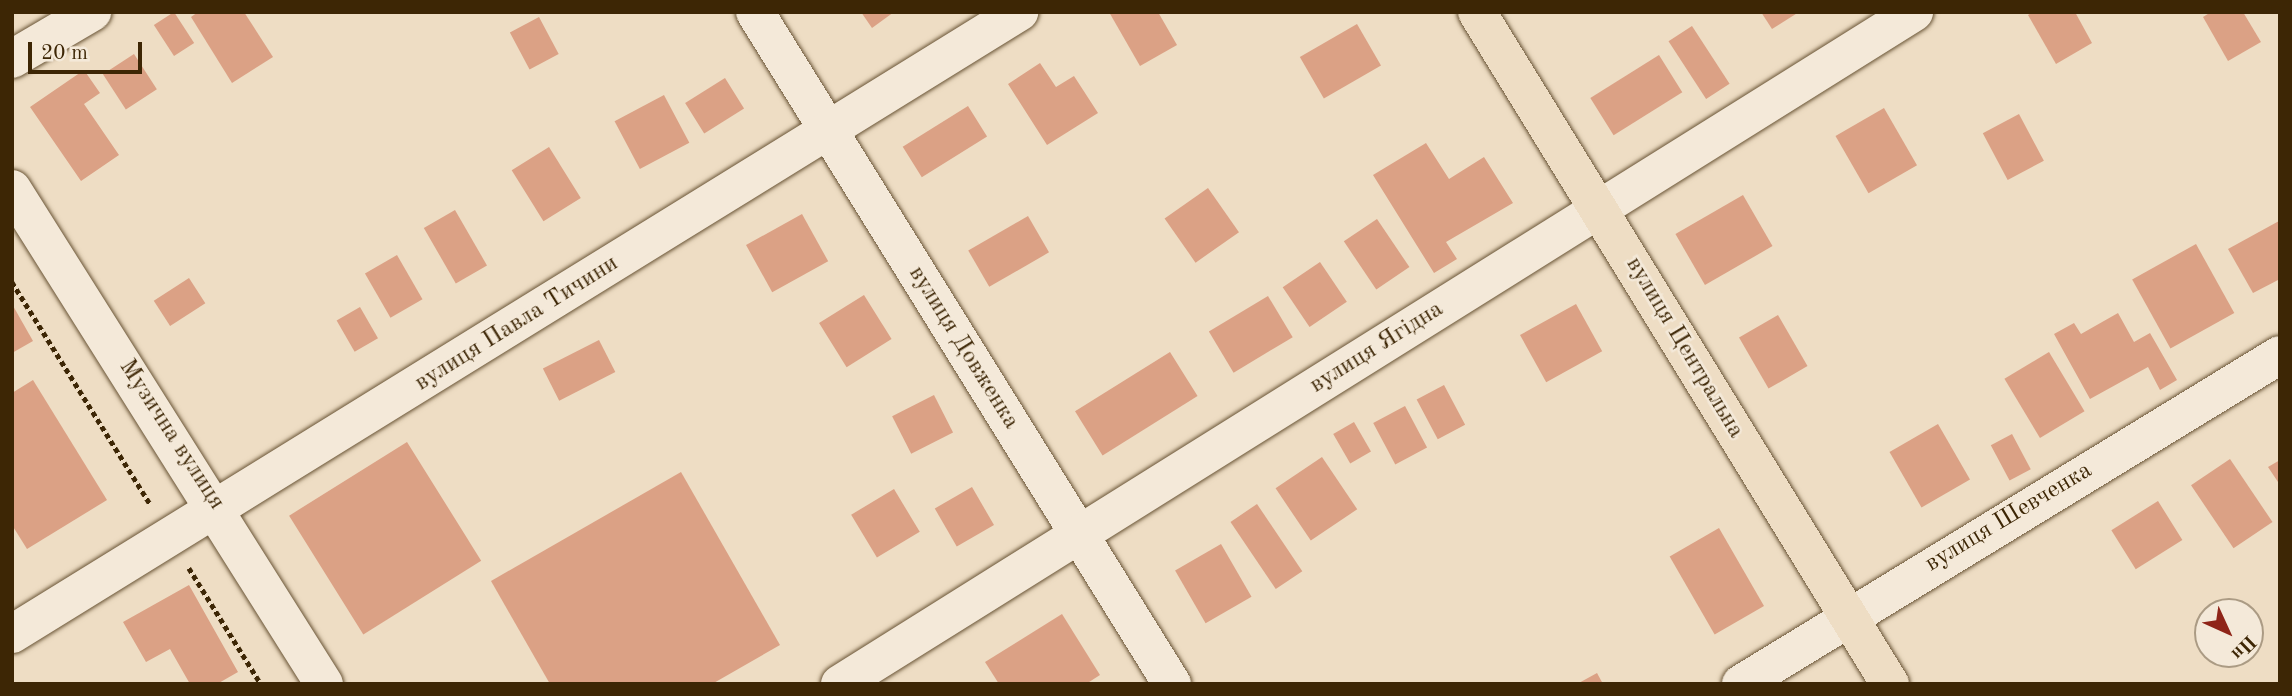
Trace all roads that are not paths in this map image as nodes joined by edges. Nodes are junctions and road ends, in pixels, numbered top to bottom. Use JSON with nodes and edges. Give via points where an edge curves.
{"nodes":[{"id":1,"x":92,"y":12,"type":"edge"},
{"id":2,"x":755,"y":12,"type":"edge"},
{"id":3,"x":1019,"y":12,"type":"edge"},
{"id":4,"x":1477,"y":12,"type":"edge"},
{"id":5,"x":1914,"y":12,"type":"edge"},
{"id":6,"x":12,"y":60,"type":"edge"},
{"id":7,"x":827,"y":131,"type":"junction"},
{"id":8,"x":12,"y":189,"type":"edge"},
{"id":9,"x":1599,"y":210,"type":"junction"},
{"id":10,"x":2280,"y":355,"type":"edge"},
{"id":11,"x":219,"y":510,"type":"junction"},
{"id":12,"x":1079,"y":534,"type":"junction"},
{"id":13,"x":1847,"y":616,"type":"junction"},
{"id":14,"x":12,"y":634,"type":"edge"},
{"id":15,"x":324,"y":684,"type":"edge"},
{"id":16,"x":840,"y":684,"type":"edge"},
{"id":17,"x":1172,"y":684,"type":"edge"},
{"id":18,"x":1741,"y":684,"type":"edge"},
{"id":19,"x":1890,"y":684,"type":"edge"}],
"edges":[{"from":1,"to":6,"type":"street"},
{"from":2,"to":7,"type":"street","name":"вулиця Довженка"},
{"from":3,"to":7,"type":"street","name":"вулиця Павла Тичини"},
{"from":4,"to":9,"type":"main road","name":"вулиця Центральна"},
{"from":5,"to":9,"type":"street","name":"вулиця Ягідна"},
{"from":7,"to":11,"type":"street","name":"вулиця Павла Тичини"},
{"from":7,"to":12,"type":"street","name":"вулиця Довженка"},
{"from":8,"to":11,"type":"street","name":"Музична вулиця"},
{"from":9,"to":12,"type":"street","name":"вулиця Ягідна"},
{"from":9,"to":13,"type":"main road","name":"вулиця Центральна"},
{"from":10,"to":13,"type":"street","name":"вулиця Шевченка"},
{"from":11,"to":14,"type":"street","name":"вулиця Павла Тичини"},
{"from":11,"to":15,"type":"street","name":"Музична вулиця"},
{"from":12,"to":16,"type":"street","name":"вулиця Ягідна"},
{"from":12,"to":17,"type":"street","name":"вулиця Довженка"},
{"from":13,"to":18,"type":"street","name":"вулиця Шевченка"},
{"from":13,"to":19,"type":"main road","name":"вулиця Центральна"}]}
